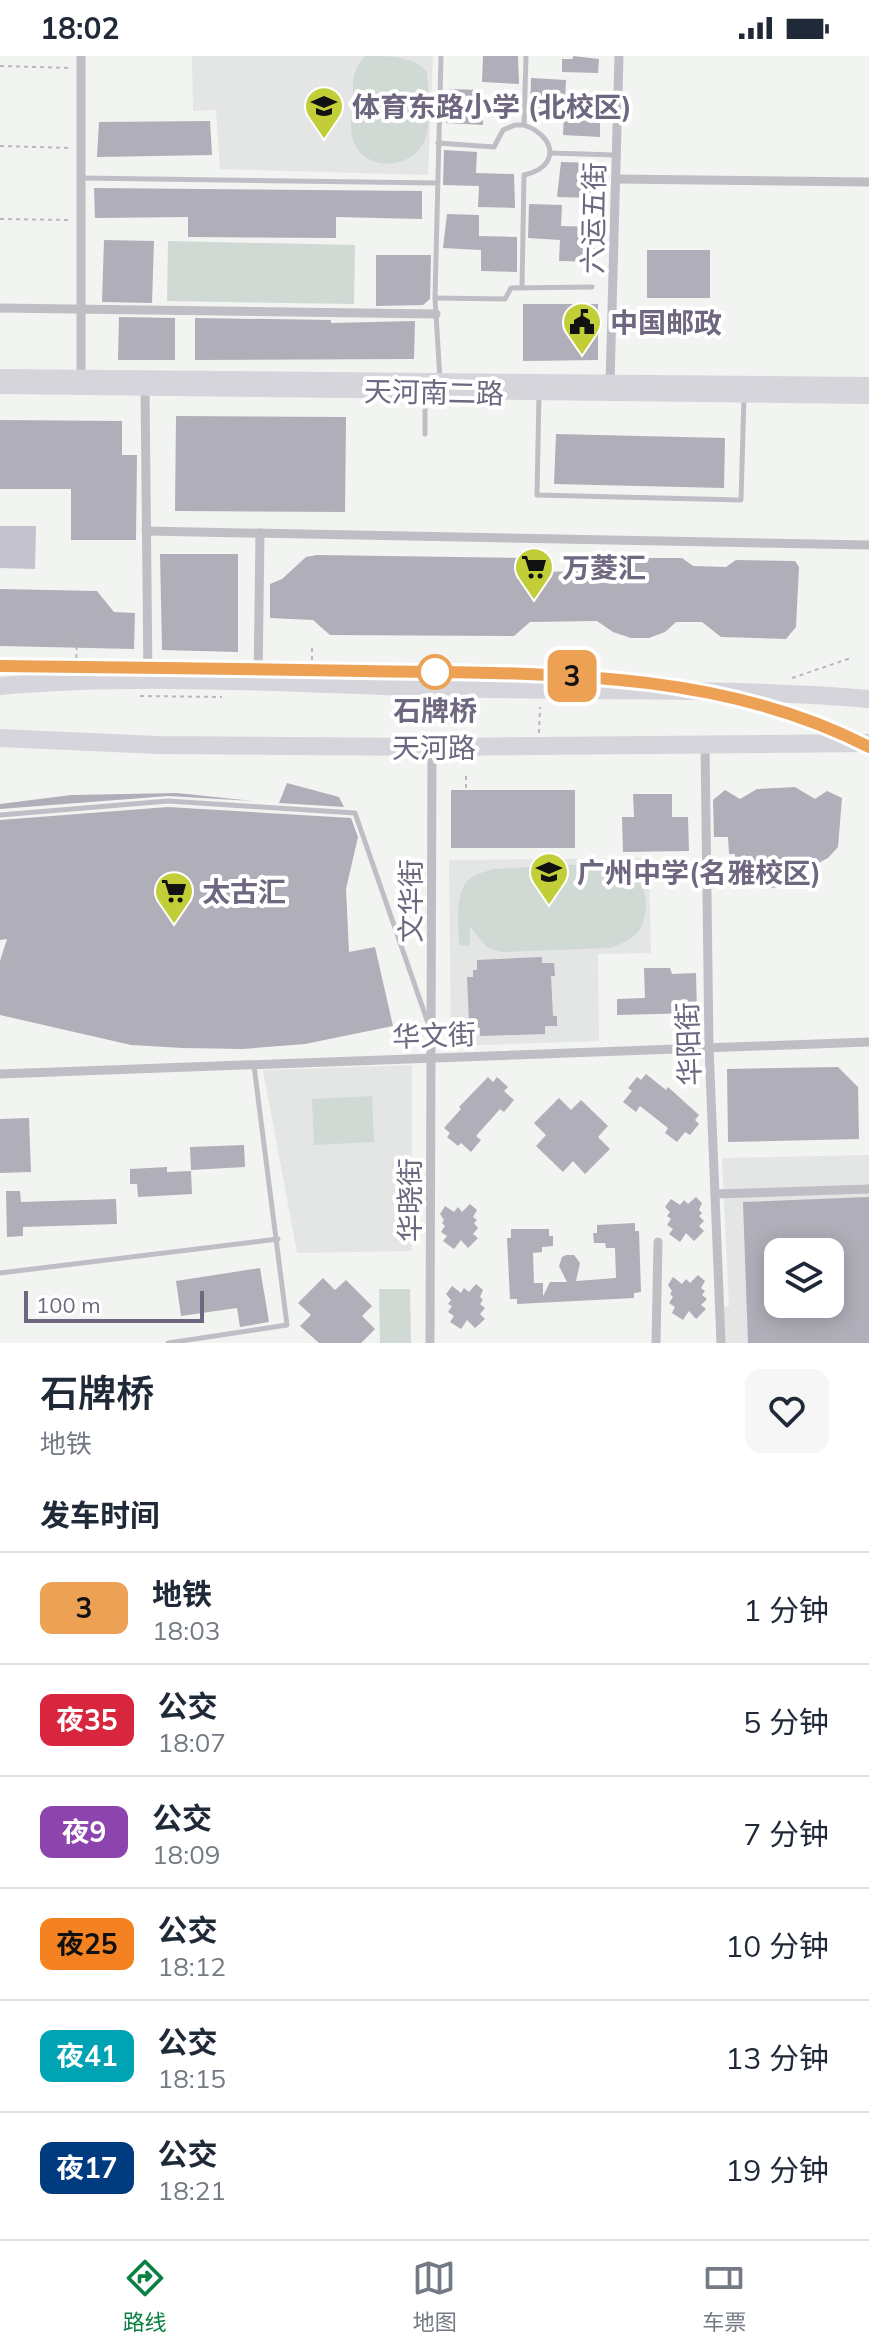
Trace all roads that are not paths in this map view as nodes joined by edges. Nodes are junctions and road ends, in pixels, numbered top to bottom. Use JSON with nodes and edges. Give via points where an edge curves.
{"nodes":[{"id":1,"x":81,"y":56,"type":"edge"},
{"id":2,"x":441,"y":56,"type":"edge"},
{"id":3,"x":526,"y":56,"type":"edge"},
{"id":4,"x":619,"y":56,"type":"edge"},
{"id":5,"x":524,"y":125,"type":"junction"},
{"id":6,"x":438,"y":143,"type":"junction"},
{"id":7,"x":550,"y":153,"type":"junction"},
{"id":8,"x":616,"y":155,"type":"junction"},
{"id":9,"x":81,"y":177,"type":"junction"},
{"id":10,"x":616,"y":179,"type":"junction"},
{"id":11,"x":869,"y":182,"type":"edge"},
{"id":12,"x":437,"y":183,"type":"junction"},
{"id":13,"x":592,"y":287,"type":"dead end"},
{"id":14,"x":522,"y":288,"type":"junction"},
{"id":15,"x":435,"y":298,"type":"junction"},
{"id":16,"x":0,"y":308,"type":"edge"},
{"id":17,"x":81,"y":309,"type":"junction"},
{"id":18,"x":436,"y":314,"type":"junction"},
{"id":19,"x":0,"y":376,"type":"edge"},
{"id":20,"x":81,"y":378,"type":"junction"},
{"id":21,"x":610,"y":382,"type":"junction"},
{"id":22,"x":145,"y":384,"type":"junction"},
{"id":23,"x":430,"y":384,"type":"junction"},
{"id":24,"x":869,"y":384,"type":"edge"},
{"id":25,"x":0,"y":387,"type":"edge"},
{"id":26,"x":539,"y":387,"type":"junction"},
{"id":27,"x":744,"y":389,"type":"junction"},
{"id":28,"x":869,"y":397,"type":"edge"},
{"id":29,"x":425,"y":434,"type":"dead end"},
{"id":30,"x":146,"y":531,"type":"junction"},
{"id":31,"x":260,"y":533,"type":"junction"},
{"id":32,"x":869,"y":545,"type":"edge"},
{"id":33,"x":148,"y":681,"type":"junction"},
{"id":34,"x":258,"y":683,"type":"junction"},
{"id":35,"x":0,"y":686,"type":"edge"},
{"id":36,"x":869,"y":699,"type":"edge"},
{"id":37,"x":0,"y":738,"type":"edge"},
{"id":38,"x":869,"y":743,"type":"edge"},
{"id":39,"x":705,"y":744,"type":"junction"},
{"id":40,"x":432,"y":747,"type":"junction"},
{"id":41,"x":0,"y":815,"type":"edge"},
{"id":42,"x":432,"y":1034,"type":"junction"},
{"id":43,"x":869,"y":1042,"type":"edge"},
{"id":44,"x":709,"y":1047,"type":"junction"},
{"id":45,"x":432,"y":1056,"type":"junction"},
{"id":46,"x":254,"y":1065,"type":"junction"},
{"id":47,"x":0,"y":1074,"type":"edge"},
{"id":48,"x":869,"y":1189,"type":"edge"},
{"id":49,"x":715,"y":1194,"type":"junction"},
{"id":50,"x":278,"y":1239,"type":"junction"},
{"id":51,"x":658,"y":1242,"type":"dead end"},
{"id":52,"x":0,"y":1273,"type":"edge"},
{"id":53,"x":168,"y":1343,"type":"edge"},
{"id":54,"x":430,"y":1343,"type":"edge"},
{"id":55,"x":656,"y":1343,"type":"edge"},
{"id":56,"x":721,"y":1343,"type":"edge"}],
"edges":[{"from":1,"to":9,"type":"street"},
{"from":2,"to":6,"type":"lane"},
{"from":3,"to":5,"type":"lane"},
{"from":4,"to":8,"type":"street","name":"六运五街"},
{"from":5,"to":6,"type":"lane","via":[[503,130],[494,147]]},
{"from":5,"to":7,"type":"lane","via":[[545,137]]},
{"from":6,"to":12,"type":"lane"},
{"from":7,"to":8,"type":"lane"},
{"from":7,"to":14,"type":"lane","via":[[540,172],[524,175]]},
{"from":8,"to":10,"type":"street","name":"六运五街"},
{"from":9,"to":12,"type":"lane"},
{"from":9,"to":17,"type":"street"},
{"from":10,"to":11,"type":"street"},
{"from":10,"to":21,"type":"street","name":"六运五街"},
{"from":12,"to":15,"type":"lane"},
{"from":13,"to":14,"type":"lane"},
{"from":14,"to":15,"type":"lane","via":[[511,288],[505,299]]},
{"from":15,"to":18,"type":"lane"},
{"from":16,"to":17,"type":"street"},
{"from":17,"to":18,"type":"street"},
{"from":17,"to":20,"type":"street"},
{"from":18,"to":23,"type":"lane"},
{"from":19,"to":20,"type":"street","name":"天河南二路"},
{"from":20,"to":22,"type":"street","name":"天河南二路"},
{"from":21,"to":26,"type":"street","name":"天河南二路"},
{"from":21,"to":27,"type":"street","name":"天河南二路"},
{"from":22,"to":23,"type":"street","name":"天河南二路"},
{"from":22,"to":25,"type":"street","name":"天河南二路"},
{"from":22,"to":30,"type":"street"},
{"from":23,"to":26,"type":"street","name":"天河南二路"},
{"from":23,"to":29,"type":"lane"},
{"from":24,"to":27,"type":"street","name":"天河南二路"},
{"from":26,"to":27,"type":"street","name":"天河南二路"},
{"from":26,"to":27,"type":"lane","via":[[537,495],[741,500]]},
{"from":27,"to":28,"type":"street","name":"天河南二路"},
{"from":30,"to":31,"type":"street"},
{"from":30,"to":33,"type":"street"},
{"from":31,"to":32,"type":"street"},
{"from":31,"to":34,"type":"street"},
{"from":33,"to":34,"type":"highway","name":"天河路"},
{"from":33,"to":35,"type":"highway","name":"天河路"},
{"from":34,"to":36,"type":"highway","name":"天河路"},
{"from":37,"to":40,"type":"highway","name":"天河路"},
{"from":38,"to":39,"type":"highway","name":"天河路"},
{"from":39,"to":40,"type":"highway","name":"天河路"},
{"from":39,"to":44,"type":"street","name":"华阳街"},
{"from":40,"to":42,"type":"street","name":"文华街"},
{"from":41,"to":42,"type":"lane","via":[[168,801],[355,813]]},
{"from":42,"to":45,"type":"street","name":"文华街"},
{"from":43,"to":44,"type":"street","name":"华文街"},
{"from":44,"to":45,"type":"street","name":"华文街"},
{"from":44,"to":49,"type":"street","name":"华阳街"},
{"from":45,"to":46,"type":"street","name":"华文街"},
{"from":45,"to":54,"type":"street","name":"华晓街"},
{"from":46,"to":47,"type":"street","name":"华文街"},
{"from":46,"to":50,"type":"lane"},
{"from":48,"to":49,"type":"street"},
{"from":49,"to":56,"type":"street","name":"华阳街"},
{"from":50,"to":52,"type":"lane"},
{"from":50,"to":53,"type":"lane","via":[[287,1325]]},
{"from":51,"to":55,"type":"street"}]}
